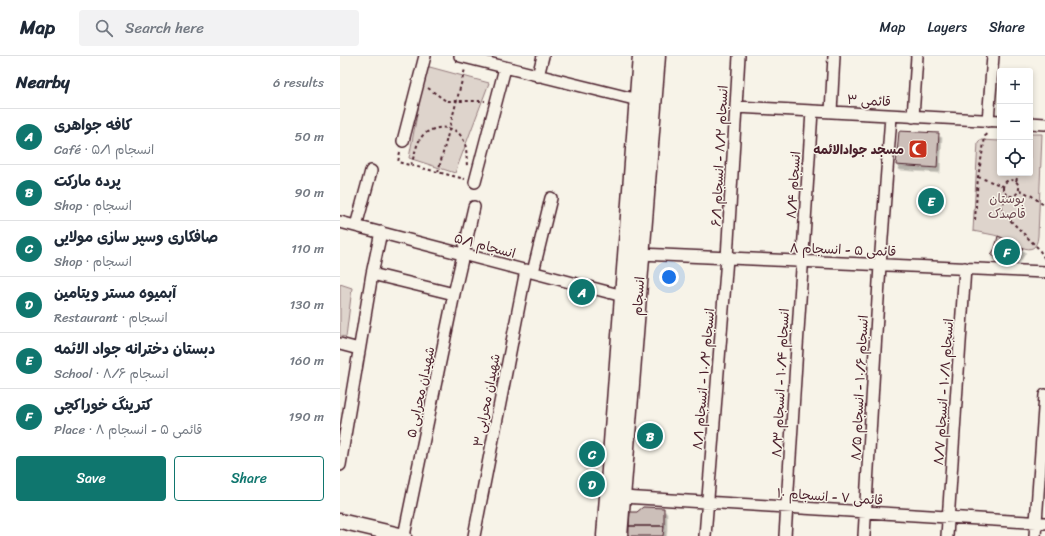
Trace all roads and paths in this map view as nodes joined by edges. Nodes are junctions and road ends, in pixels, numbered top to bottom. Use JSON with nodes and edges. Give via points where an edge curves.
{"nodes":[{"id":1,"x":425,"y":56,"type":"edge"},
{"id":2,"x":543,"y":56,"type":"edge"},
{"id":3,"x":641,"y":56,"type":"edge"},
{"id":4,"x":657,"y":56,"type":"edge"},
{"id":5,"x":739,"y":56,"type":"edge"},
{"id":6,"x":834,"y":56,"type":"edge"},
{"id":7,"x":917,"y":56,"type":"edge"},
{"id":8,"x":993,"y":56,"type":"edge"},
{"id":9,"x":464,"y":57,"type":"edge"},
{"id":10,"x":505,"y":68,"type":"junction"},
{"id":11,"x":538,"y":76,"type":"junction"},
{"id":12,"x":418,"y":82,"type":"junction"},
{"id":13,"x":638,"y":100,"type":"junction"},
{"id":14,"x":457,"y":101,"type":"junction"},
{"id":15,"x":497,"y":101,"type":"junction"},
{"id":16,"x":736,"y":107,"type":"junction"},
{"id":17,"x":812,"y":111,"type":"junction"},
{"id":18,"x":831,"y":112,"type":"junction"},
{"id":19,"x":891,"y":116,"type":"junction"},
{"id":20,"x":913,"y":117,"type":"junction"},
{"id":21,"x":988,"y":121,"type":"junction"},
{"id":22,"x":997,"y":121,"type":"edge"},
{"id":23,"x":1033,"y":123,"type":"edge"},
{"id":24,"x":1045,"y":124,"type":"edge"},
{"id":25,"x":450,"y":128,"type":"junction"},
{"id":26,"x":403,"y":141,"type":"joint"},
{"id":27,"x":411,"y":165,"type":"junction"},
{"id":28,"x":371,"y":171,"type":"dead end"},
{"id":29,"x":438,"y":172,"type":"junction"},
{"id":30,"x":1018,"y":176,"type":"edge"},
{"id":31,"x":978,"y":177,"type":"junction"},
{"id":32,"x":1016,"y":181,"type":"junction"},
{"id":33,"x":475,"y":182,"type":"junction"},
{"id":34,"x":1003,"y":186,"type":"junction"},
{"id":35,"x":1020,"y":190,"type":"junction"},
{"id":36,"x":1007,"y":195,"type":"junction"},
{"id":37,"x":551,"y":198,"type":"dead end"},
{"id":38,"x":1045,"y":206,"type":"edge"},
{"id":39,"x":474,"y":207,"type":"dead end"},
{"id":40,"x":975,"y":220,"type":"dead end"},
{"id":41,"x":340,"y":222,"type":"edge"},
{"id":42,"x":356,"y":226,"type":"junction"},
{"id":43,"x":381,"y":232,"type":"junction"},
{"id":44,"x":463,"y":254,"type":"junction"},
{"id":45,"x":640,"y":254,"type":"junction"},
{"id":46,"x":728,"y":258,"type":"junction"},
{"id":47,"x":1045,"y":259,"type":"edge"},
{"id":48,"x":801,"y":261,"type":"junction"},
{"id":49,"x":880,"y":265,"type":"junction"},
{"id":50,"x":965,"y":268,"type":"junction"},
{"id":51,"x":529,"y":271,"type":"junction"},
{"id":52,"x":1045,"y":272,"type":"edge"},
{"id":53,"x":372,"y":274,"type":"junction"},
{"id":54,"x":454,"y":294,"type":"junction"},
{"id":55,"x":623,"y":296,"type":"junction"},
{"id":56,"x":340,"y":344,"type":"edge"},
{"id":57,"x":359,"y":348,"type":"junction"},
{"id":58,"x":1045,"y":395,"type":"edge"},
{"id":59,"x":340,"y":465,"type":"edge"},
{"id":60,"x":623,"y":497,"type":"junction"},
{"id":61,"x":707,"y":502,"type":"junction"},
{"id":62,"x":787,"y":507,"type":"junction"},
{"id":63,"x":866,"y":512,"type":"junction"},
{"id":64,"x":948,"y":517,"type":"junction"},
{"id":65,"x":340,"y":521,"type":"edge"},
{"id":66,"x":1040,"y":523,"type":"edge"},
{"id":67,"x":404,"y":536,"type":"edge"},
{"id":68,"x":474,"y":536,"type":"edge"},
{"id":69,"x":605,"y":536,"type":"edge"},
{"id":70,"x":619,"y":536,"type":"edge"},
{"id":71,"x":705,"y":536,"type":"edge"},
{"id":72,"x":785,"y":536,"type":"edge"},
{"id":73,"x":864,"y":536,"type":"edge"},
{"id":74,"x":947,"y":536,"type":"edge"},
{"id":75,"x":1035,"y":536,"type":"edge"}],
"edges":[{"from":1,"to":12,"type":"street"},
{"from":2,"to":11,"type":"street"},
{"from":3,"to":13,"type":"main road","name":"انسجام"},
{"from":4,"to":45,"type":"main road","name":"انسجام"},
{"from":5,"to":16,"type":"street","name":"انسجام ۸/۲ - انسجام ۶/۱"},
{"from":6,"to":18,"type":"street"},
{"from":7,"to":20,"type":"street"},
{"from":8,"to":21,"type":"street"},
{"from":9,"to":10,"type":"street"},
{"from":9,"to":14,"type":"path"},
{"from":10,"to":11,"type":"street"},
{"from":10,"to":15,"type":"street"},
{"from":11,"to":13,"type":"street"},
{"from":12,"to":14,"type":"path","via":[[446,101]]},
{"from":12,"to":26,"type":"street"},
{"from":13,"to":55,"type":"main road","name":"انسجام"},
{"from":14,"to":15,"type":"path"},
{"from":14,"to":25,"type":"path"},
{"from":15,"to":33,"type":"street"},
{"from":16,"to":17,"type":"street","name":"قائمی ۳"},
{"from":16,"to":46,"type":"street","name":"انسجام ۸/۲ - انسجام ۶/۱"},
{"from":17,"to":18,"type":"street","name":"قائمی ۳"},
{"from":17,"to":48,"type":"street","name":"انسجام ۸/۴"},
{"from":18,"to":19,"type":"street","name":"قائمی ۳"},
{"from":19,"to":20,"type":"street","name":"قائمی ۳"},
{"from":19,"to":49,"type":"street","name":"انسجام ۱۰/۶ - انسجام ۸/۵"},
{"from":20,"to":21,"type":"street","name":"قائمی ۳"},
{"from":21,"to":22,"type":"street","name":"قائمی ۳"},
{"from":21,"to":31,"type":"path"},
{"from":23,"to":24,"type":"street"},
{"from":25,"to":27,"type":"path","via":[[429,130],[421,138]]},
{"from":25,"to":29,"type":"path"},
{"from":25,"to":33,"type":"path","via":[[461,135],[467,152],[467,164]]},
{"from":26,"to":27,"type":"path","via":[[398,162]]},
{"from":27,"to":29,"type":"path"},
{"from":28,"to":42,"type":"street"},
{"from":29,"to":33,"type":"path"},
{"from":30,"to":32,"type":"path"},
{"from":31,"to":34,"type":"path"},
{"from":31,"to":40,"type":"path"},
{"from":32,"to":34,"type":"path","via":[[1011,179]]},
{"from":32,"to":35,"type":"path"},
{"from":34,"to":36,"type":"path","via":[[1003,191]]},
{"from":35,"to":36,"type":"path","via":[[1012,197]]},
{"from":35,"to":38,"type":"path"},
{"from":36,"to":47,"type":"path","via":[[1002,212],[1038,248]]},
{"from":37,"to":51,"type":"street","name":"شهیدان محرابی ۳"},
{"from":39,"to":44,"type":"street","name":"شهیدان محرابی ۵"},
{"from":41,"to":42,"type":"street","name":"انسجام ۵/۱"},
{"from":42,"to":43,"type":"street","name":"انسجام ۵/۱"},
{"from":43,"to":44,"type":"street","name":"انسجام ۵/۱"},
{"from":43,"to":53,"type":"street"},
{"from":44,"to":51,"type":"street","name":"انسجام ۵/۱"},
{"from":44,"to":54,"type":"street","name":"شهیدان محرابی ۵"},
{"from":45,"to":46,"type":"street","name":"قائمی ۵ - انسجام ۸"},
{"from":45,"to":60,"type":"main road","name":"انسجام"},
{"from":46,"to":48,"type":"street","name":"قائمی ۵ - انسجام ۸"},
{"from":46,"to":61,"type":"street","name":"انسجام ۱۰/۲ - انسجام ۸/۱"},
{"from":48,"to":49,"type":"street","name":"قائمی ۵ - انسجام ۸"},
{"from":48,"to":62,"type":"street","name":"انسجام ۱۰/۴ - انسجام ۸/۳"},
{"from":49,"to":50,"type":"street","name":"قائمی ۵ - انسجام ۸"},
{"from":49,"to":63,"type":"street","name":"انسجام ۱۰/۶ - انسجام ۸/۵"},
{"from":50,"to":52,"type":"street","name":"قائمی ۵ - انسجام ۸"},
{"from":50,"to":64,"type":"street","name":"انسجام ۱۰/۸ - انسجام ۸/۷"},
{"from":51,"to":55,"type":"street","name":"انسجام ۵/۱"},
{"from":51,"to":68,"type":"street","name":"شهیدان محرابی ۳"},
{"from":53,"to":54,"type":"street"},
{"from":53,"to":57,"type":"street"},
{"from":54,"to":67,"type":"street","name":"شهیدان محرابی ۵"},
{"from":55,"to":69,"type":"main road","name":"انسجام"},
{"from":56,"to":57,"type":"street"},
{"from":57,"to":59,"type":"street"},
{"from":58,"to":66,"type":"street"},
{"from":60,"to":61,"type":"street","name":"قائمی ۷ - انسجام ۱۰"},
{"from":60,"to":70,"type":"main road","name":"انسجام"},
{"from":61,"to":62,"type":"street","name":"قائمی ۷ - انسجام ۱۰"},
{"from":61,"to":71,"type":"street","name":"انسجام ۱۰/۲ - انسجام ۸/۱"},
{"from":62,"to":63,"type":"street","name":"قائمی ۷ - انسجام ۱۰"},
{"from":62,"to":72,"type":"street","name":"انسجام ۱۰/۴ - انسجام ۸/۳"},
{"from":63,"to":64,"type":"street","name":"قائمی ۷ - انسجام ۱۰"},
{"from":63,"to":73,"type":"street","name":"انسجام ۱۰/۶ - انسجام ۸/۵"},
{"from":64,"to":66,"type":"street","name":"قائمی ۷ - انسجام ۱۰"},
{"from":64,"to":74,"type":"street","name":"انسجام ۱۰/۸ - انسجام ۸/۷"},
{"from":65,"to":67,"type":"street"},
{"from":66,"to":75,"type":"street"}]}
